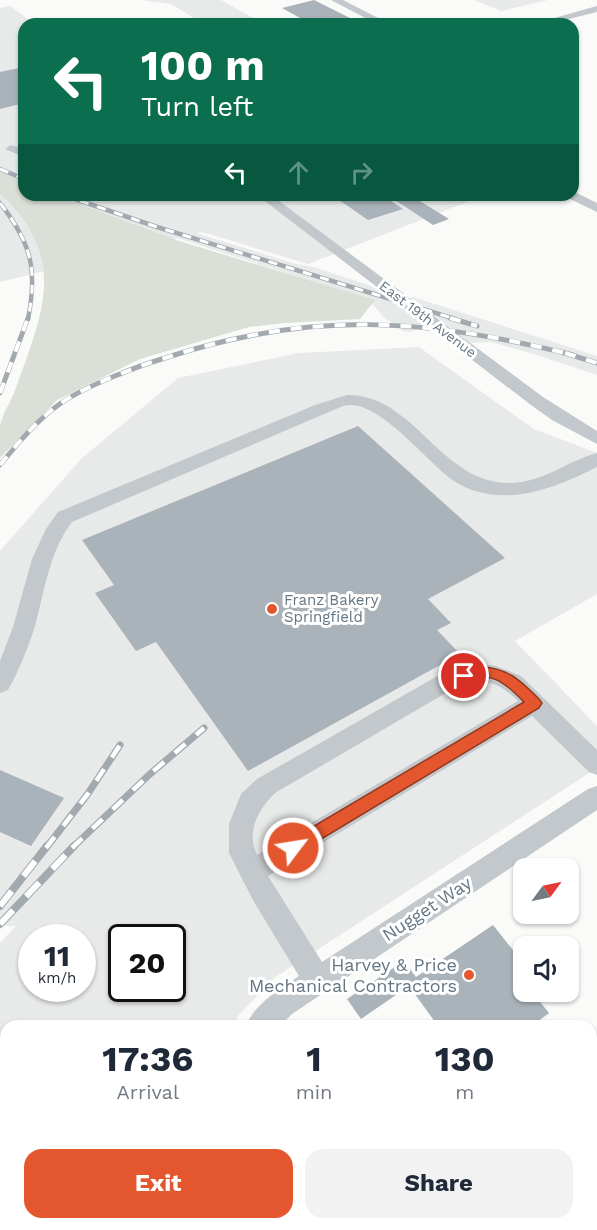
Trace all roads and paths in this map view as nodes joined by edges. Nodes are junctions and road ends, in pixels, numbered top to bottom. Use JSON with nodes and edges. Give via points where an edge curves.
{"nodes":[{"id":1,"x":336,"y":0,"type":"edge"},
{"id":2,"x":597,"y":9,"type":"edge"},
{"id":3,"x":373,"y":18,"type":"edge"},
{"id":4,"x":561,"y":18,"type":"edge"},
{"id":5,"x":11,"y":149,"type":"dead end"},
{"id":6,"x":18,"y":151,"type":"edge"},
{"id":7,"x":579,"y":198,"type":"edge"},
{"id":8,"x":271,"y":201,"type":"edge"},
{"id":9,"x":597,"y":208,"type":"edge"},
{"id":10,"x":597,"y":438,"type":"edge"},
{"id":11,"x":597,"y":459,"type":"edge"},
{"id":12,"x":0,"y":684,"type":"edge"},
{"id":13,"x":534,"y":703,"type":"junction"},
{"id":14,"x":597,"y":765,"type":"edge"},
{"id":15,"x":597,"y":797,"type":"edge"},
{"id":16,"x":252,"y":872,"type":"junction"},
{"id":17,"x":317,"y":980,"type":"junction"},
{"id":18,"x":266,"y":1020,"type":"edge"}],
"edges":[{"from":1,"to":3,"type":"street"},
{"from":2,"to":4,"type":"street"},
{"from":5,"to":6,"type":"street"},
{"from":7,"to":9,"type":"street"},
{"from":8,"to":10,"type":"street","name":"East 19th Avenue","via":[[551,411]]},
{"from":11,"to":12,"type":"street","via":[[544,484],[526,488],[488,487],[463,478],[381,409],[346,400],[65,517],[55,528],[19,642]]},
{"from":13,"to":14,"type":"street"},
{"from":13,"to":16,"type":"street"},
{"from":13,"to":16,"type":"street","via":[[513,682],[498,674],[478,672],[449,680],[266,786],[250,802],[241,824],[242,853]]},
{"from":15,"to":17,"type":"street","name":"Nugget Way"},
{"from":16,"to":17,"type":"street"},
{"from":17,"to":18,"type":"street","name":"Nugget Way"}]}
